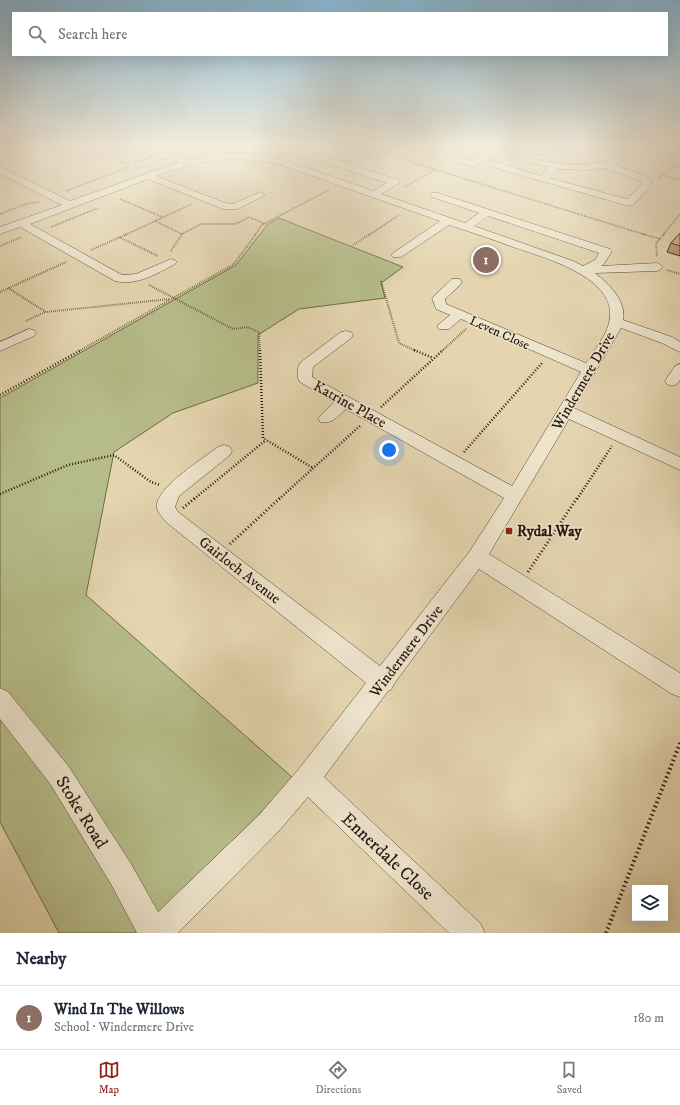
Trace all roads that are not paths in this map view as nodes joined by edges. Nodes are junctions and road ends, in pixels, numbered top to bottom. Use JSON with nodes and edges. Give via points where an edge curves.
{"nodes":[{"id":1,"x":35,"y":188,"type":"edge"},
{"id":2,"x":118,"y":188,"type":"edge"},
{"id":3,"x":176,"y":188,"type":"edge"},
{"id":4,"x":355,"y":188,"type":"edge"},
{"id":5,"x":385,"y":188,"type":"edge"},
{"id":6,"x":574,"y":188,"type":"edge"},
{"id":7,"x":645,"y":188,"type":"edge"},
{"id":8,"x":374,"y":194,"type":"junction"},
{"id":9,"x":260,"y":195,"type":"dead end"},
{"id":10,"x":435,"y":195,"type":"dead end"},
{"id":11,"x":70,"y":205,"type":"junction"},
{"id":12,"x":487,"y":212,"type":"junction"},
{"id":13,"x":449,"y":220,"type":"junction"},
{"id":14,"x":21,"y":223,"type":"junction"},
{"id":15,"x":468,"y":226,"type":"junction"},
{"id":16,"x":0,"y":231,"type":"edge"},
{"id":17,"x":397,"y":255,"type":"dead end"},
{"id":18,"x":171,"y":256,"type":"road end"},
{"id":19,"x":657,"y":267,"type":"road end"},
{"id":20,"x":583,"y":270,"type":"junction"},
{"id":21,"x":456,"y":282,"type":"dead end"},
{"id":22,"x":459,"y":314,"type":"junction"},
{"id":23,"x":616,"y":322,"type":"junction"},
{"id":24,"x":444,"y":326,"type":"dead end"},
{"id":25,"x":29,"y":333,"type":"dead end"},
{"id":26,"x":346,"y":335,"type":"dead end"},
{"id":27,"x":0,"y":347,"type":"edge"},
{"id":28,"x":680,"y":348,"type":"edge"},
{"id":29,"x":590,"y":370,"type":"junction"},
{"id":30,"x":345,"y":402,"type":"junction"},
{"id":31,"x":566,"y":411,"type":"junction"},
{"id":32,"x":326,"y":418,"type":"dead end"},
{"id":33,"x":224,"y":451,"type":"dead end"},
{"id":34,"x":680,"y":464,"type":"edge"},
{"id":35,"x":515,"y":496,"type":"junction"},
{"id":36,"x":477,"y":557,"type":"junction"},
{"id":37,"x":383,"y":682,"type":"junction"},
{"id":38,"x":680,"y":686,"type":"edge"},
{"id":39,"x":0,"y":700,"type":"edge"},
{"id":40,"x":308,"y":780,"type":"junction"},
{"id":41,"x":153,"y":933,"type":"edge"},
{"id":42,"x":157,"y":933,"type":"edge"},
{"id":43,"x":470,"y":933,"type":"edge"}],
"edges":[{"from":1,"to":11,"type":"street"},
{"from":2,"to":11,"type":"street","name":"Windermere Drive"},
{"from":3,"to":9,"type":"street","via":[[223,206],[234,207]]},
{"from":4,"to":8,"type":"street","name":"Windermere Drive"},
{"from":5,"to":8,"type":"street"},
{"from":6,"to":7,"type":"street","via":[[629,203]]},
{"from":8,"to":13,"type":"street","name":"Windermere Drive"},
{"from":10,"to":12,"type":"street"},
{"from":11,"to":14,"type":"street","name":"Windermere Drive"},
{"from":12,"to":15,"type":"street"},
{"from":12,"to":20,"type":"street","via":[[606,251],[600,262]]},
{"from":13,"to":15,"type":"street","name":"Windermere Drive"},
{"from":13,"to":17,"type":"street"},
{"from":14,"to":16,"type":"street","name":"Windermere Drive"},
{"from":14,"to":18,"type":"street","via":[[119,278],[128,279],[144,275]]},
{"from":15,"to":20,"type":"street","name":"Windermere Drive","via":[[550,255]]},
{"from":19,"to":20,"type":"street"},
{"from":20,"to":23,"type":"street","name":"Windermere Drive","via":[[608,292],[616,308]]},
{"from":21,"to":22,"type":"street","name":"Leven Close","via":[[438,298],[440,306]]},
{"from":22,"to":24,"type":"street"},
{"from":22,"to":29,"type":"street","name":"Leven Close"},
{"from":23,"to":28,"type":"street","via":[[667,340]]},
{"from":23,"to":29,"type":"street","name":"Windermere Drive"},
{"from":25,"to":27,"type":"street"},
{"from":26,"to":30,"type":"street","name":"Katrine Place","via":[[306,365],[305,379]]},
{"from":29,"to":31,"type":"street","name":"Windermere Drive"},
{"from":30,"to":32,"type":"street"},
{"from":30,"to":35,"type":"street","name":"Katrine Place"},
{"from":31,"to":34,"type":"street"},
{"from":31,"to":35,"type":"street","name":"Windermere Drive"},
{"from":33,"to":37,"type":"street","name":"Gairloch Avenue","via":[[173,492],[166,503],[172,517]]},
{"from":35,"to":36,"type":"street","name":"Windermere Drive"},
{"from":36,"to":37,"type":"street","name":"Windermere Drive"},
{"from":36,"to":38,"type":"street"},
{"from":37,"to":40,"type":"street","name":"Windermere Drive"},
{"from":39,"to":41,"type":"street","name":"Stoke Road","via":[[60,776],[121,874]]},
{"from":40,"to":42,"type":"street","name":"Windermere Drive","via":[[268,824]]},
{"from":40,"to":43,"type":"street","name":"Ennerdale Close"}]}
